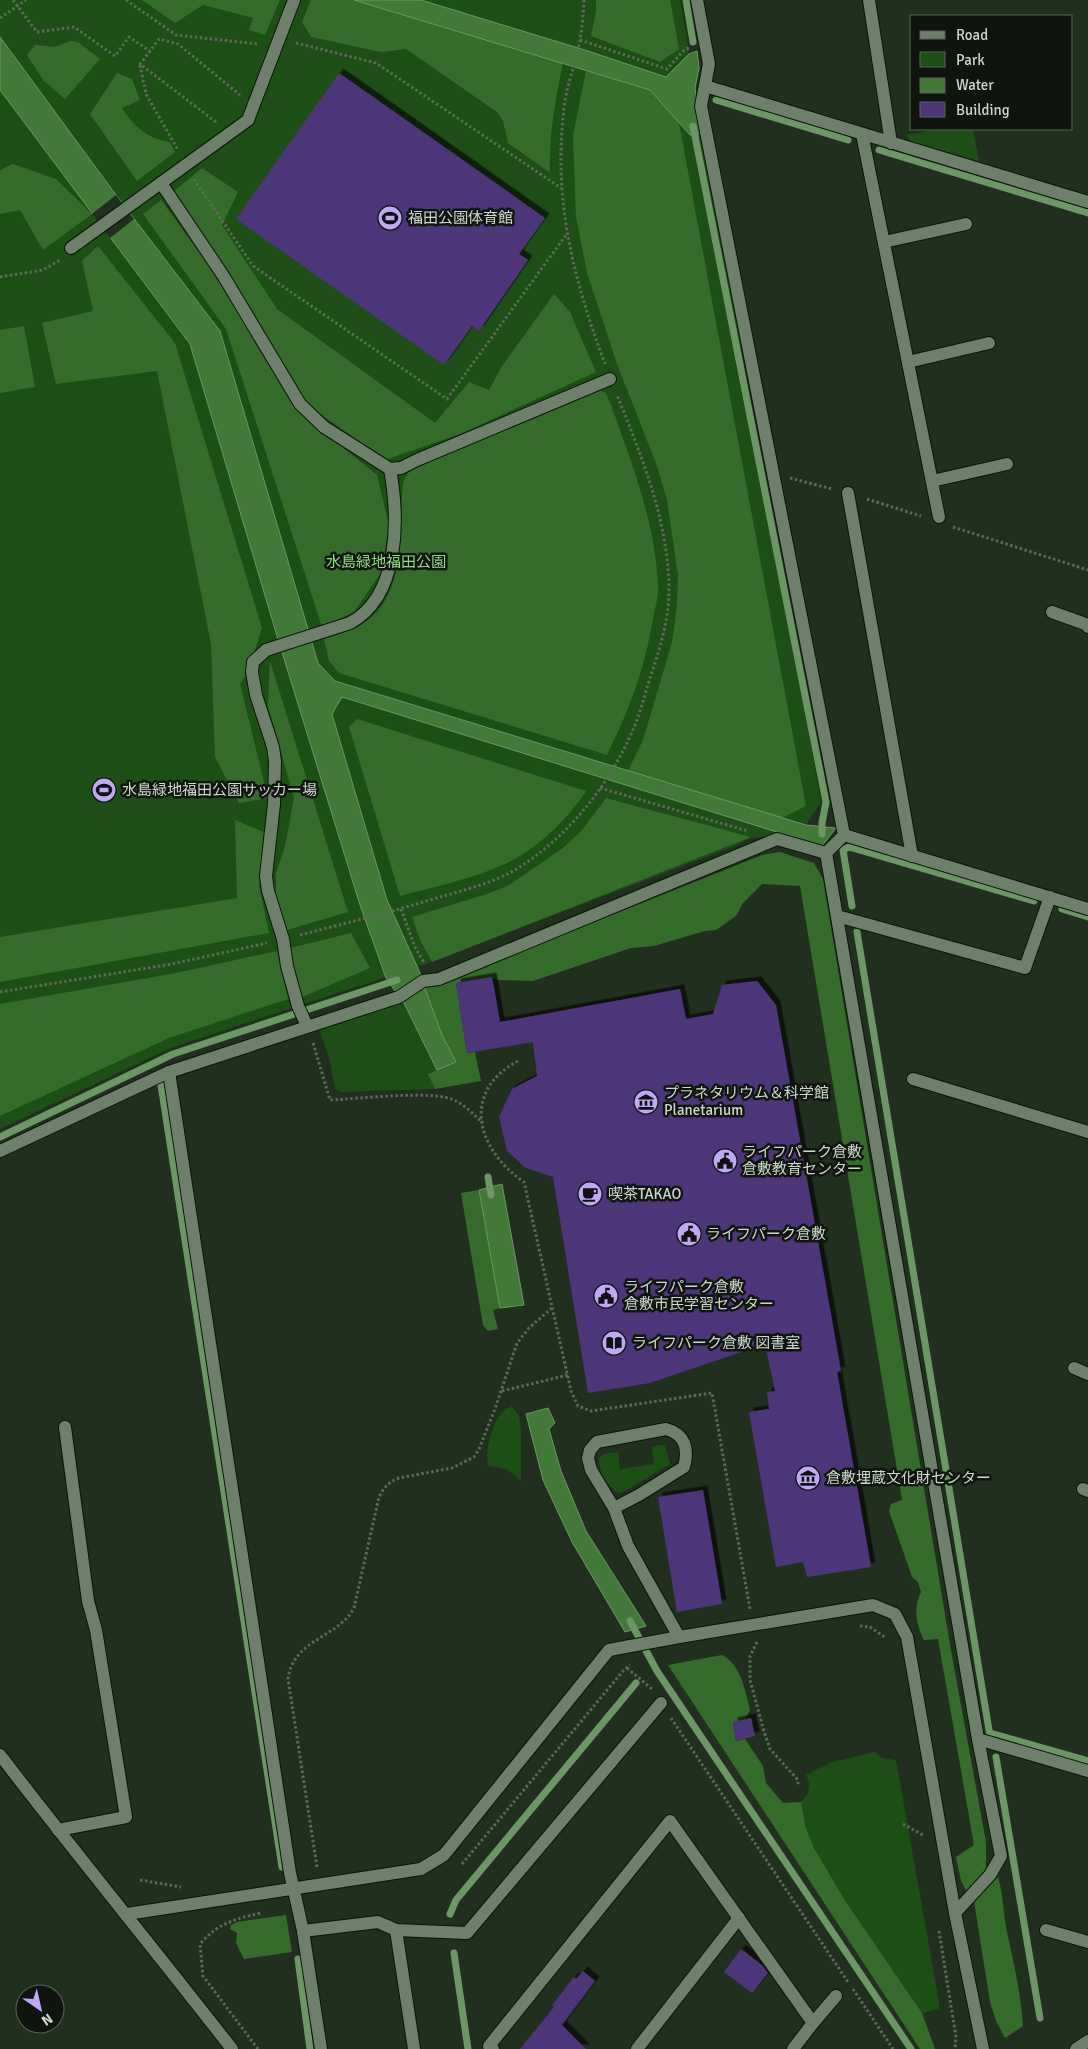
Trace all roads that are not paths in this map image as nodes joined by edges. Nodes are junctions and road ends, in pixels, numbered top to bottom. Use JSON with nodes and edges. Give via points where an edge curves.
{"nodes":[{"id":1,"x":294,"y":0,"type":"edge"},
{"id":2,"x":697,"y":0,"type":"edge"},
{"id":3,"x":869,"y":0,"type":"edge"},
{"id":4,"x":705,"y":86,"type":"junction"},
{"id":5,"x":862,"y":134,"type":"junction"},
{"id":6,"x":891,"y":143,"type":"junction"},
{"id":7,"x":161,"y":183,"type":"junction"},
{"id":8,"x":1088,"y":202,"type":"edge"},
{"id":9,"x":966,"y":224,"type":"dead end"},
{"id":10,"x":884,"y":242,"type":"junction"},
{"id":11,"x":71,"y":248,"type":"road end"},
{"id":12,"x":989,"y":344,"type":"dead end"},
{"id":13,"x":908,"y":362,"type":"junction"},
{"id":14,"x":610,"y":379,"type":"road end"},
{"id":15,"x":1007,"y":464,"type":"dead end"},
{"id":16,"x":390,"y":469,"type":"junction"},
{"id":17,"x":932,"y":481,"type":"junction"},
{"id":18,"x":848,"y":493,"type":"dead end"},
{"id":19,"x":939,"y":517,"type":"dead end"},
{"id":20,"x":1052,"y":612,"type":"dead end"},
{"id":21,"x":1088,"y":627,"type":"edge"},
{"id":22,"x":844,"y":835,"type":"junction"},
{"id":23,"x":826,"y":853,"type":"junction"},
{"id":24,"x":912,"y":856,"type":"junction"},
{"id":25,"x":1050,"y":897,"type":"junction"},
{"id":26,"x":1088,"y":909,"type":"edge"},
{"id":27,"x":838,"y":916,"type":"junction"},
{"id":28,"x":307,"y":1026,"type":"junction"},
{"id":29,"x":169,"y":1072,"type":"junction"},
{"id":30,"x":912,"y":1079,"type":"dead end"},
{"id":31,"x":1088,"y":1132,"type":"edge"},
{"id":32,"x":0,"y":1151,"type":"edge"},
{"id":33,"x":1074,"y":1368,"type":"dead end"},
{"id":34,"x":1088,"y":1374,"type":"edge"},
{"id":35,"x":65,"y":1427,"type":"dead end"},
{"id":36,"x":614,"y":1508,"type":"junction"},
{"id":37,"x":679,"y":1637,"type":"junction"},
{"id":38,"x":661,"y":1703,"type":"road end"},
{"id":39,"x":978,"y":1739,"type":"junction"},
{"id":40,"x":0,"y":1756,"type":"edge"},
{"id":41,"x":1088,"y":1771,"type":"edge"},
{"id":42,"x":58,"y":1830,"type":"junction"},
{"id":43,"x":292,"y":1889,"type":"junction"},
{"id":44,"x":955,"y":1913,"type":"junction"},
{"id":45,"x":127,"y":1914,"type":"junction"},
{"id":46,"x":739,"y":1918,"type":"junction"},
{"id":47,"x":396,"y":1930,"type":"junction"},
{"id":48,"x":1046,"y":1930,"type":"dead end"},
{"id":49,"x":303,"y":1931,"type":"junction"},
{"id":50,"x":1088,"y":1942,"type":"edge"},
{"id":51,"x":836,"y":1996,"type":"dead end"},
{"id":52,"x":813,"y":2023,"type":"junction"},
{"id":53,"x":1088,"y":2041,"type":"edge"},
{"id":54,"x":232,"y":2049,"type":"edge"},
{"id":55,"x":321,"y":2049,"type":"edge"},
{"id":56,"x":414,"y":2049,"type":"edge"},
{"id":57,"x":493,"y":2049,"type":"edge"},
{"id":58,"x":637,"y":2049,"type":"edge"},
{"id":59,"x":793,"y":2049,"type":"edge"},
{"id":60,"x":983,"y":2049,"type":"edge"},
{"id":61,"x":1076,"y":2049,"type":"edge"}],
"edges":[{"from":1,"to":7,"type":"street","via":[[248,120]]},
{"from":2,"to":4,"type":"street","via":[[708,64]]},
{"from":3,"to":6,"type":"street"},
{"from":4,"to":5,"type":"street"},
{"from":4,"to":22,"type":"street","via":[[701,106]]},
{"from":5,"to":6,"type":"street"},
{"from":5,"to":10,"type":"street"},
{"from":6,"to":8,"type":"street"},
{"from":7,"to":11,"type":"street"},
{"from":7,"to":16,"type":"street","via":[[224,277],[300,404],[324,427]]},
{"from":9,"to":10,"type":"street"},
{"from":10,"to":13,"type":"street"},
{"from":12,"to":13,"type":"street"},
{"from":13,"to":17,"type":"street"},
{"from":14,"to":16,"type":"street","via":[[401,468]]},
{"from":15,"to":17,"type":"street"},
{"from":16,"to":28,"type":"street","via":[[394,541],[387,579],[372,606],[350,623],[266,650],[253,662],[256,694],[275,761],[266,876],[268,891],[298,1006]]},
{"from":17,"to":19,"type":"street"},
{"from":18,"to":24,"type":"street"},
{"from":20,"to":21,"type":"street"},
{"from":22,"to":23,"type":"street"},
{"from":22,"to":24,"type":"street"},
{"from":23,"to":27,"type":"street"},
{"from":23,"to":28,"type":"street","via":[[777,839],[429,980],[400,997]]},
{"from":24,"to":25,"type":"street"},
{"from":25,"to":26,"type":"street"},
{"from":25,"to":27,"type":"street","via":[[1025,968]]},
{"from":27,"to":39,"type":"street"},
{"from":28,"to":29,"type":"street"},
{"from":29,"to":32,"type":"street"},
{"from":29,"to":43,"type":"street"},
{"from":30,"to":31,"type":"street"},
{"from":33,"to":34,"type":"street"},
{"from":35,"to":42,"type":"street","via":[[88,1601],[96,1630],[126,1817]]},
{"from":36,"to":36,"type":"street","via":[[591,1470],[588,1458],[597,1442],[666,1429],[681,1437],[686,1459],[684,1467]]},
{"from":36,"to":37,"type":"street","via":[[628,1546]]},
{"from":37,"to":43,"type":"street","via":[[609,1650],[444,1855],[421,1869]]},
{"from":37,"to":44,"type":"street","via":[[873,1606],[895,1614],[907,1637]]},
{"from":38,"to":47,"type":"street","via":[[467,1933]]},
{"from":39,"to":41,"type":"street"},
{"from":39,"to":44,"type":"street","via":[[1001,1856],[990,1875]]},
{"from":40,"to":42,"type":"street"},
{"from":42,"to":45,"type":"street"},
{"from":43,"to":45,"type":"street"},
{"from":43,"to":49,"type":"street"},
{"from":44,"to":60,"type":"street"},
{"from":45,"to":54,"type":"street"},
{"from":46,"to":52,"type":"street"},
{"from":46,"to":57,"type":"street","via":[[670,1821],[489,2046]]},
{"from":46,"to":58,"type":"street"},
{"from":47,"to":49,"type":"street","via":[[378,1922]]},
{"from":47,"to":56,"type":"street"},
{"from":48,"to":50,"type":"street"},
{"from":49,"to":55,"type":"street"},
{"from":51,"to":52,"type":"street"},
{"from":52,"to":59,"type":"street"},
{"from":53,"to":61,"type":"street"}]}
